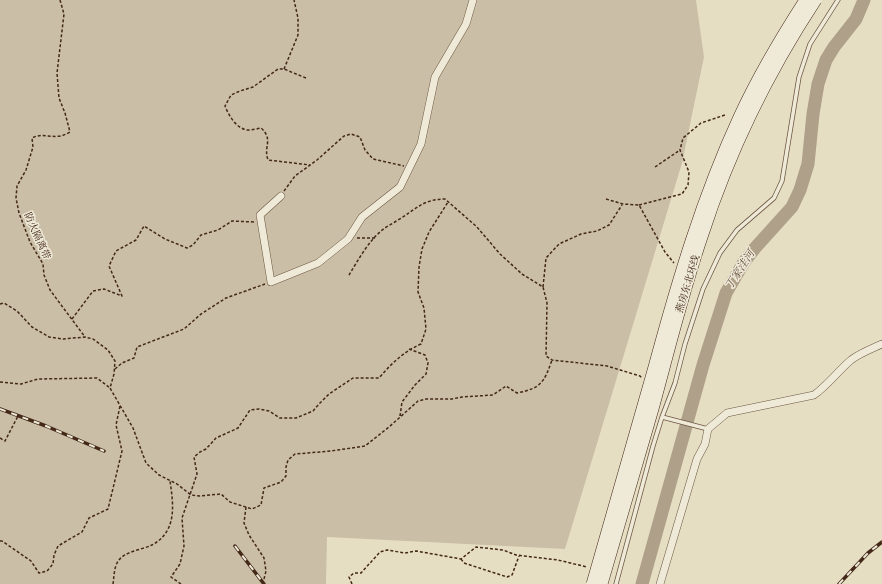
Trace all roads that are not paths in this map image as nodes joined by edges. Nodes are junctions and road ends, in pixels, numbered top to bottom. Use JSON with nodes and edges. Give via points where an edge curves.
{"nodes":[{"id":1,"x":473,"y":0,"type":"edge"},
{"id":2,"x":805,"y":0,"type":"edge"},
{"id":3,"x":816,"y":0,"type":"edge"},
{"id":4,"x":838,"y":0,"type":"edge"},
{"id":5,"x":281,"y":196,"type":"road end"},
{"id":6,"x":882,"y":344,"type":"edge"},
{"id":7,"x":662,"y":417,"type":"junction"},
{"id":8,"x":708,"y":429,"type":"junction"},
{"id":9,"x":592,"y":584,"type":"edge"},
{"id":10,"x":602,"y":584,"type":"edge"},
{"id":11,"x":616,"y":584,"type":"edge"},
{"id":12,"x":660,"y":584,"type":"edge"}],
"edges":[{"from":1,"to":5,"type":"street","via":[[466,24],[435,77],[421,144],[400,187],[362,218],[348,239],[318,263],[271,282],[260,215]]},
{"from":2,"to":9,"type":"main road","name":"燕房东北环线","bridge":true,"via":[[768,61],[739,117],[693,235]]},
{"from":3,"to":10,"type":"main road","name":"燕房东北环线","bridge":true,"via":[[800,24],[747,122],[725,174],[684,295]]},
{"from":4,"to":7,"type":"lane","via":[[810,44],[799,77],[782,181],[774,198],[737,230],[720,253],[703,289],[675,383]]},
{"from":6,"to":8,"type":"street","via":[[851,360],[814,395],[727,413]]},
{"from":7,"to":8,"type":"lane"},
{"from":7,"to":11,"type":"lane"},
{"from":8,"to":12,"type":"street"}]}
